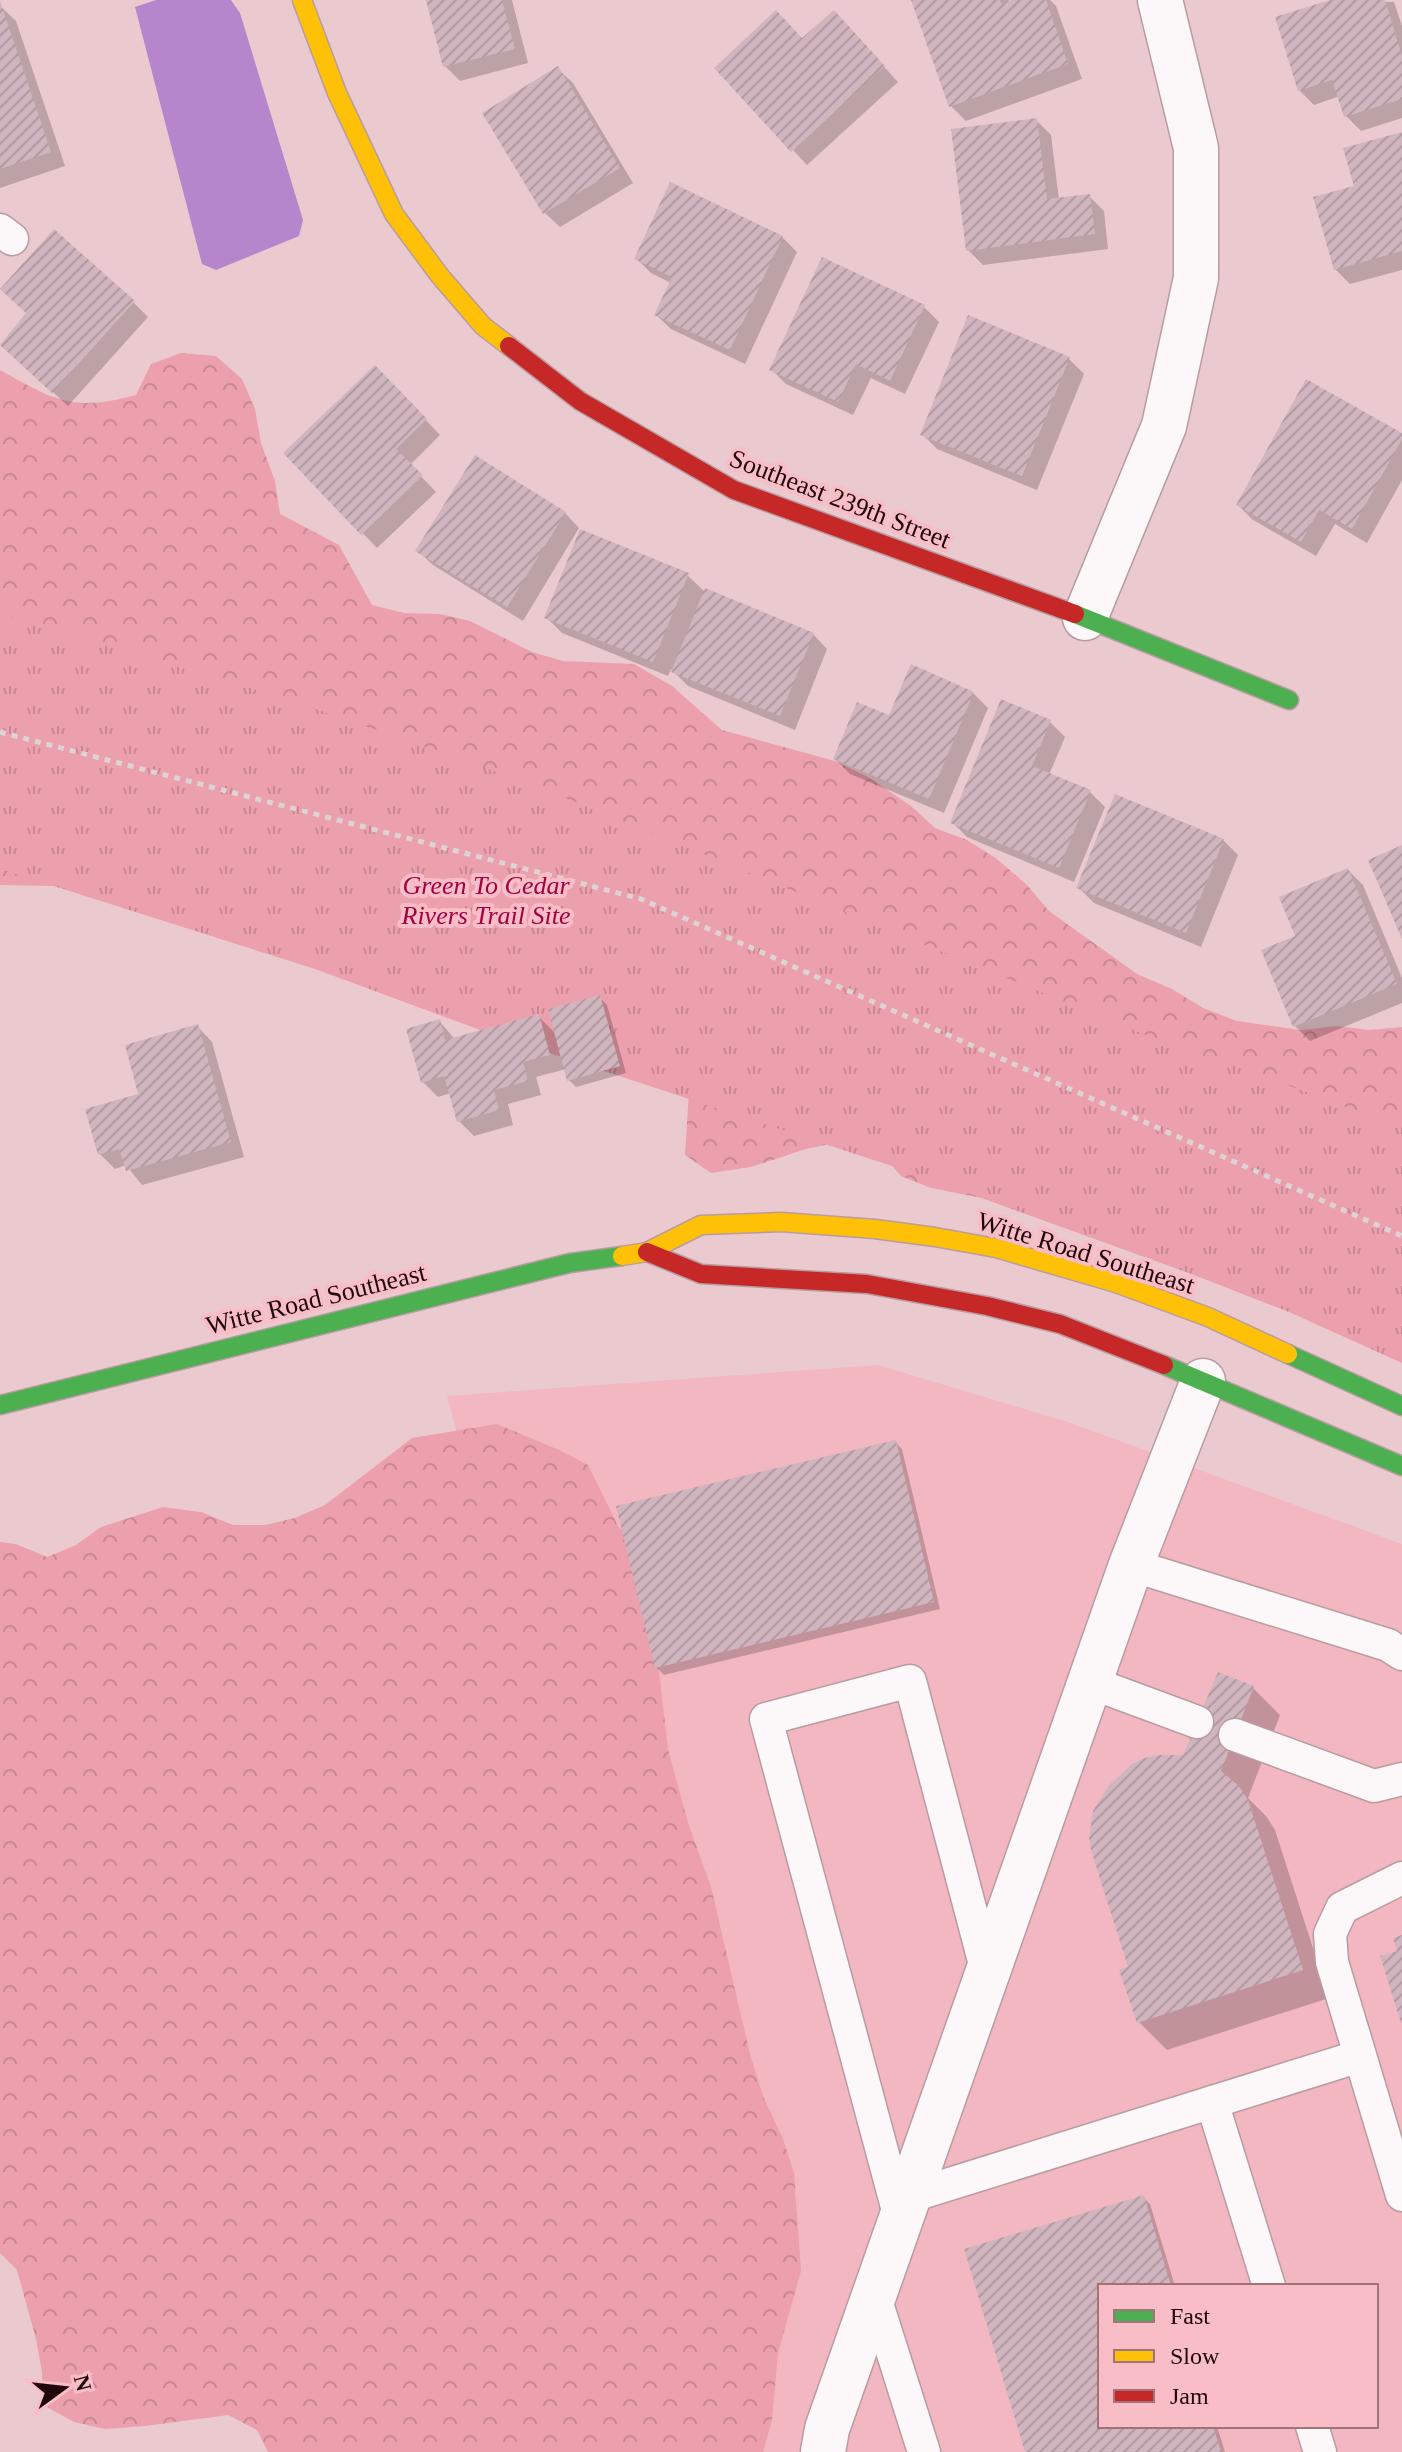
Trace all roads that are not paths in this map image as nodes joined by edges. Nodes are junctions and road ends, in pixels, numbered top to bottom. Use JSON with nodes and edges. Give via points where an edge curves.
{"nodes":[{"id":1,"x":302,"y":0,"type":"edge"},
{"id":2,"x":1160,"y":0,"type":"edge"},
{"id":3,"x":1085,"y":618,"type":"junction"},
{"id":4,"x":1289,"y":700,"type":"dead end"},
{"id":5,"x":647,"y":1252,"type":"junction"},
{"id":6,"x":1220,"y":1379,"type":"junction"},
{"id":7,"x":0,"y":1405,"type":"edge"},
{"id":8,"x":1402,"y":1406,"type":"edge"},
{"id":9,"x":1402,"y":1466,"type":"edge"},
{"id":10,"x":1131,"y":1565,"type":"junction"},
{"id":11,"x":1402,"y":1654,"type":"edge"},
{"id":12,"x":1089,"y":1682,"type":"junction"},
{"id":13,"x":1197,"y":1722,"type":"dead end"},
{"id":14,"x":1235,"y":1735,"type":"dead end"},
{"id":15,"x":1402,"y":1779,"type":"edge"},
{"id":16,"x":1402,"y":1878,"type":"edge"},
{"id":17,"x":988,"y":1976,"type":"junction"},
{"id":18,"x":1360,"y":2056,"type":"junction"},
{"id":19,"x":1212,"y":2102,"type":"junction"},
{"id":20,"x":1402,"y":2195,"type":"edge"},
{"id":21,"x":904,"y":2208,"type":"junction"},
{"id":22,"x":1268,"y":2284,"type":"edge"},
{"id":23,"x":874,"y":2294,"type":"junction"},
{"id":24,"x":1313,"y":2428,"type":"edge"},
{"id":25,"x":823,"y":2452,"type":"edge"},
{"id":26,"x":924,"y":2452,"type":"edge"},
{"id":27,"x":1320,"y":2452,"type":"edge"}],
"edges":[{"from":1,"to":3,"type":"street","name":"Southeast 239th Street","via":[[337,93],[394,214],[483,326],[580,401],[734,490]]},
{"from":2,"to":3,"type":"street","via":[[1196,148],[1196,278],[1164,426]]},
{"from":3,"to":4,"type":"street","name":"Southeast 239th Street"},
{"from":5,"to":6,"type":"street","via":[[701,1274],[867,1284],[987,1306],[1060,1324]]},
{"from":5,"to":7,"type":"street","name":"Witte Road Southeast","via":[[570,1263]]},
{"from":5,"to":8,"type":"street","name":"Witte Road Southeast","via":[[701,1225],[781,1222],[875,1229],[996,1248],[1208,1317]]},
{"from":6,"to":9,"type":"street"},
{"from":6,"to":10,"type":"street"},
{"from":10,"to":11,"type":"lane","via":[[1388,1645]]},
{"from":10,"to":12,"type":"street"},
{"from":12,"to":13,"type":"lane"},
{"from":12,"to":17,"type":"street"},
{"from":14,"to":15,"type":"lane","via":[[1374,1786]]},
{"from":16,"to":18,"type":"lane","via":[[1342,1908],[1330,1934],[1332,1962]]},
{"from":17,"to":21,"type":"street"},
{"from":17,"to":21,"type":"lane","via":[[910,1681],[766,1719]]},
{"from":18,"to":19,"type":"lane"},
{"from":18,"to":20,"type":"lane"},
{"from":19,"to":21,"type":"lane"},
{"from":19,"to":22,"type":"lane"},
{"from":21,"to":23,"type":"street"},
{"from":23,"to":25,"type":"street"},
{"from":23,"to":26,"type":"lane"},
{"from":24,"to":27,"type":"lane"}]}
